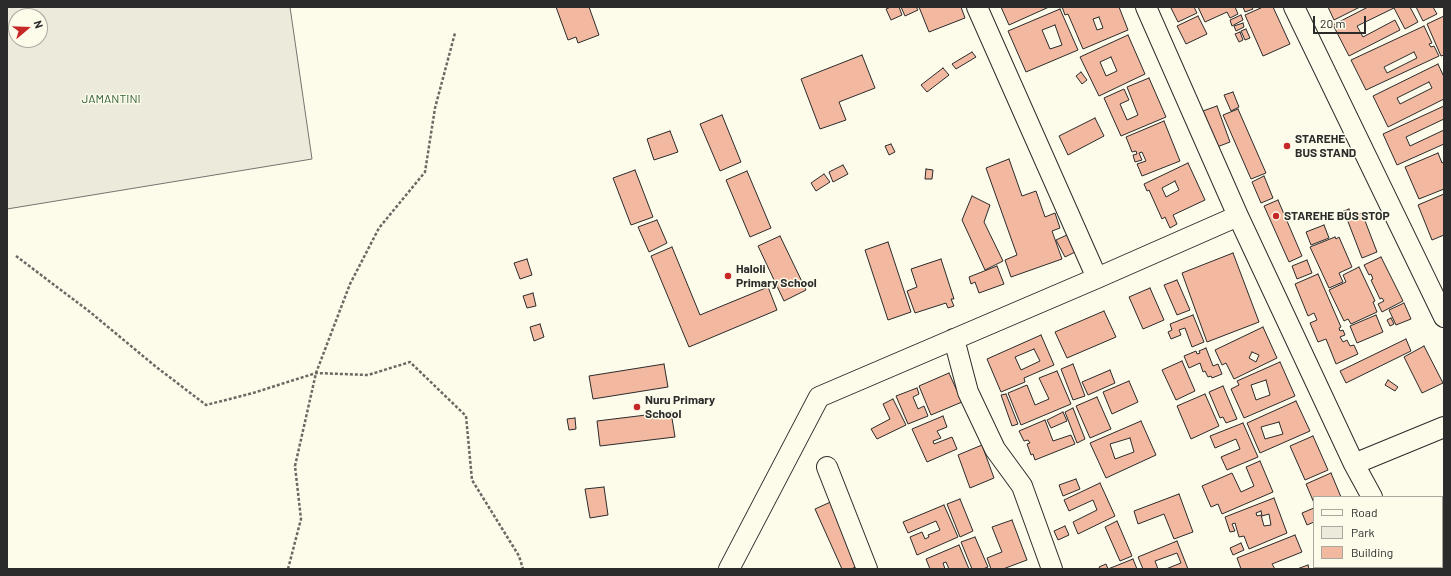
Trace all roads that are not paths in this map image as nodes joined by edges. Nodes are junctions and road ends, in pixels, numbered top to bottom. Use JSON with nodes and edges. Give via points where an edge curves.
{"nodes":[{"id":1,"x":977,"y":7,"type":"edge"},
{"id":2,"x":1146,"y":7,"type":"edge"},
{"id":3,"x":1294,"y":7,"type":"edge"},
{"id":4,"x":1238,"y":216,"type":"junction"},
{"id":5,"x":1097,"y":278,"type":"junction"},
{"id":6,"x":1444,"y":317,"type":"edge"},
{"id":7,"x":954,"y":339,"type":"junction"},
{"id":8,"x":1442,"y":434,"type":"edge"},
{"id":9,"x":1354,"y":464,"type":"junction"},
{"id":10,"x":827,"y":467,"type":"dead end"},
{"id":11,"x":1371,"y":496,"type":"edge"},
{"id":12,"x":729,"y":569,"type":"edge"},
{"id":13,"x":867,"y":569,"type":"edge"},
{"id":14,"x":1052,"y":569,"type":"edge"}],
"edges":[{"from":1,"to":5,"type":"street"},
{"from":2,"to":4,"type":"street"},
{"from":3,"to":6,"type":"street"},
{"from":4,"to":5,"type":"street"},
{"from":4,"to":9,"type":"street"},
{"from":5,"to":7,"type":"street"},
{"from":7,"to":12,"type":"street","via":[[819,397]]},
{"from":7,"to":14,"type":"street","via":[[968,392],[995,449],[1022,486]]},
{"from":8,"to":9,"type":"street"},
{"from":9,"to":11,"type":"street"},
{"from":10,"to":13,"type":"street"}]}
